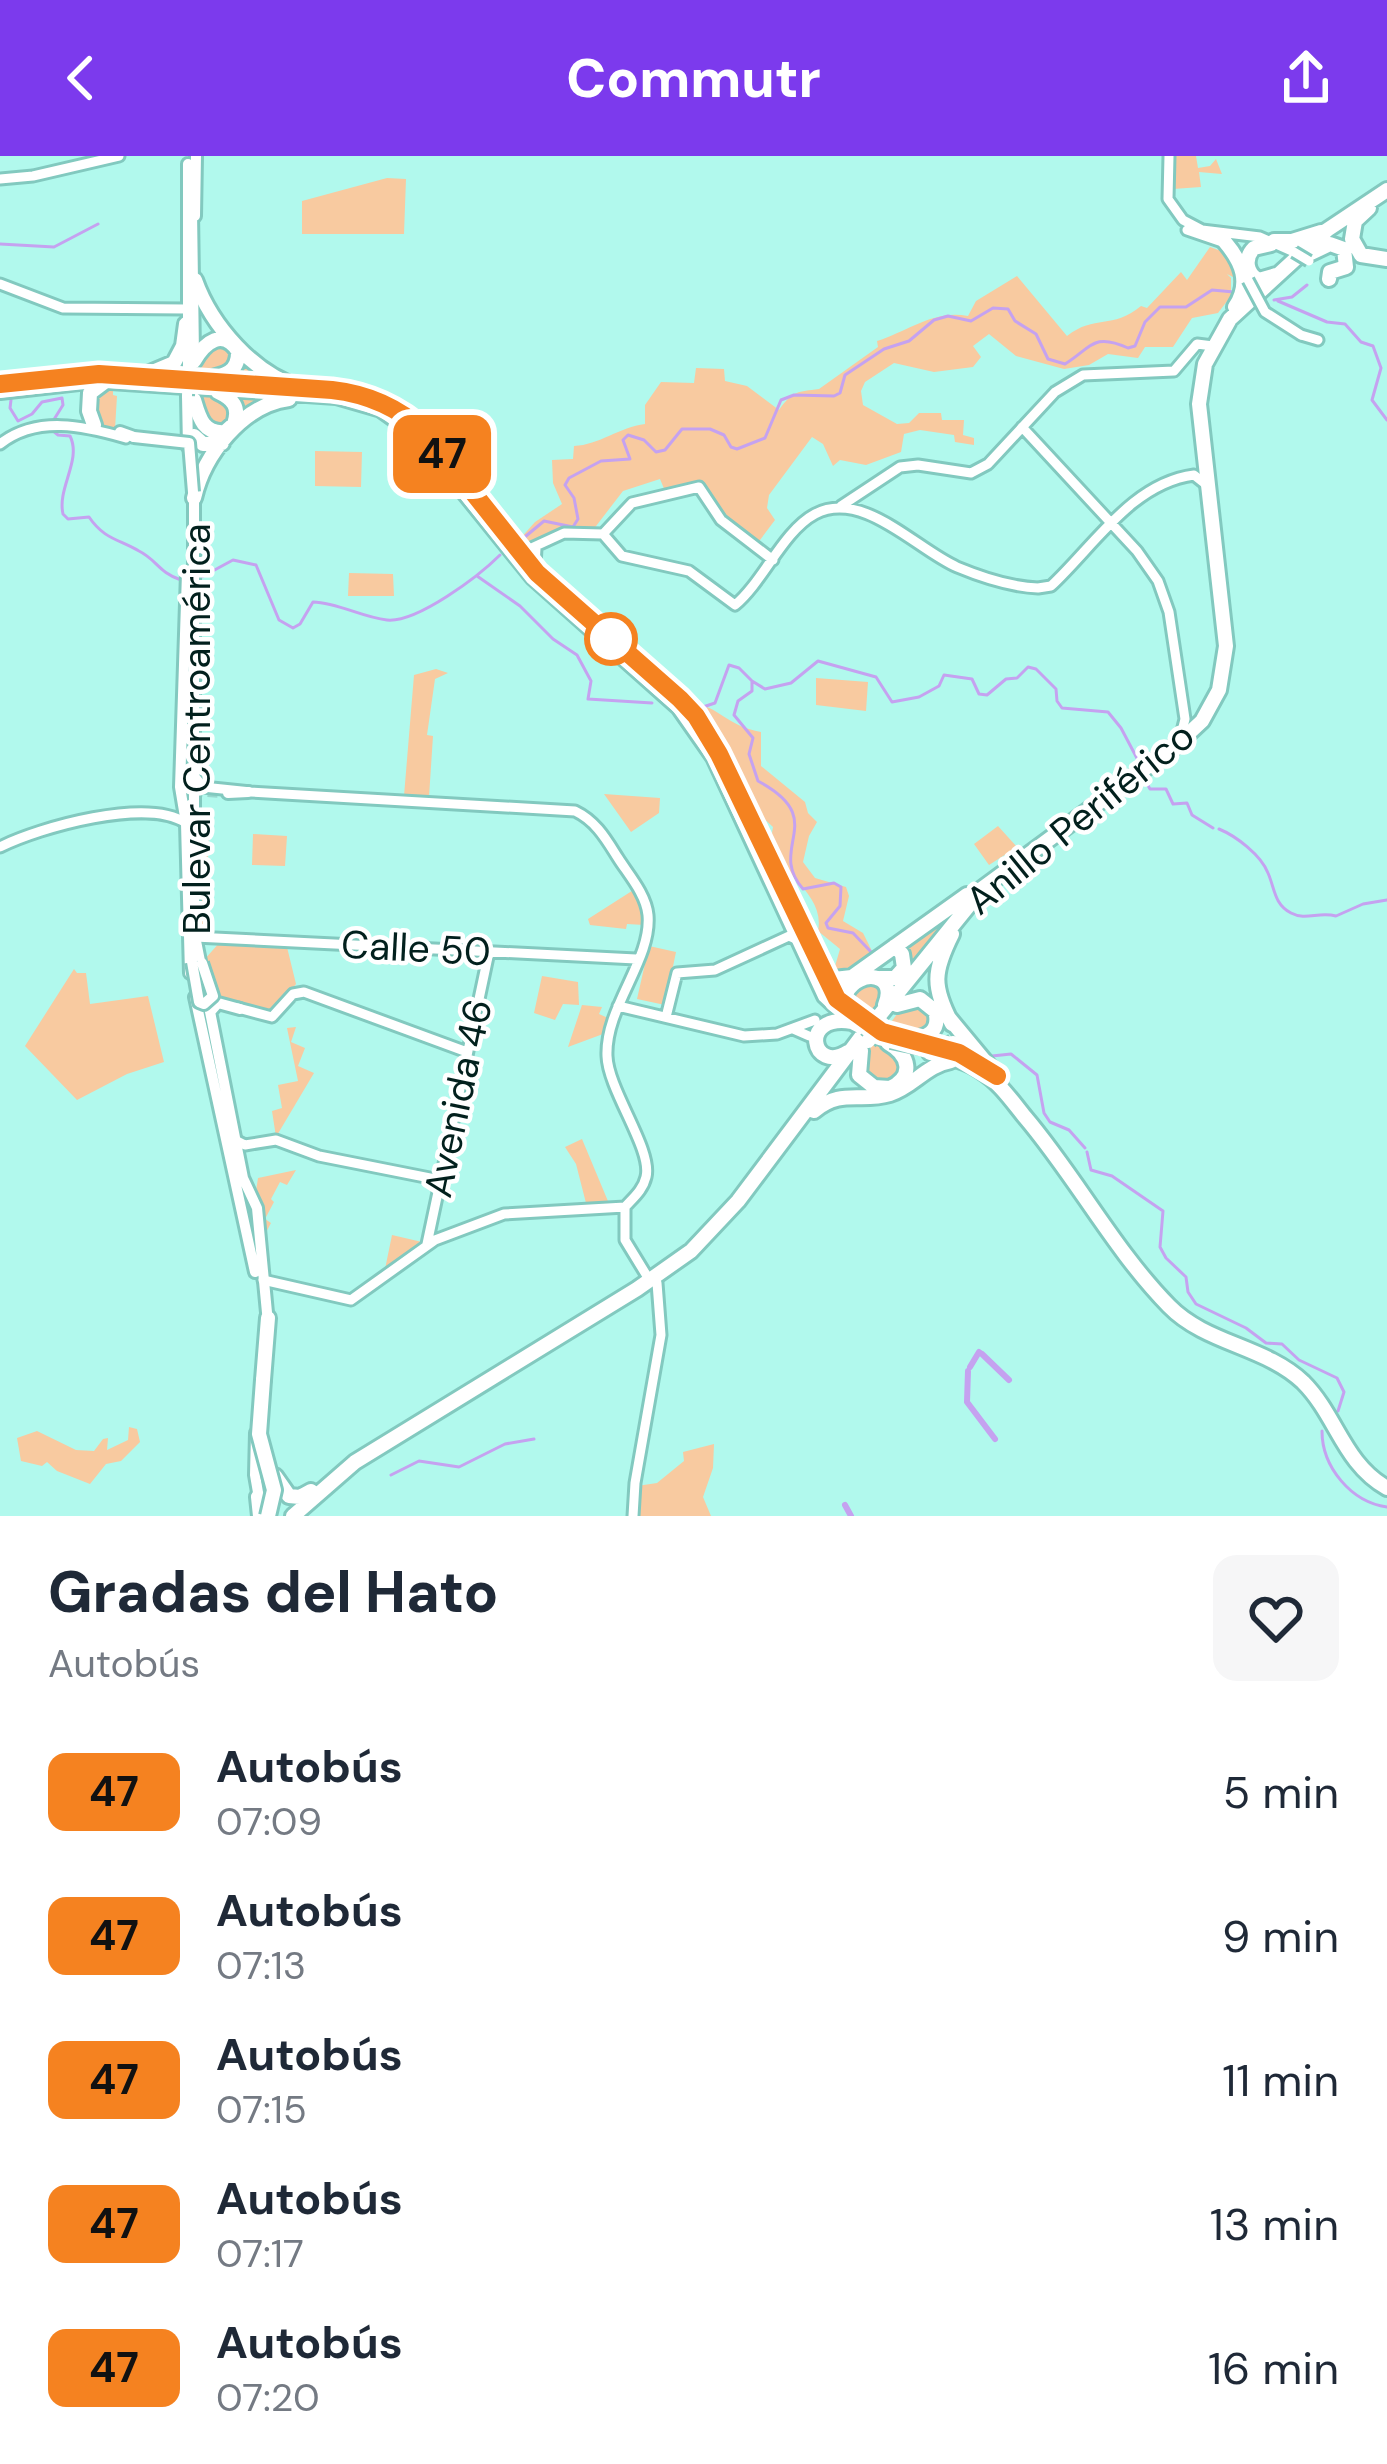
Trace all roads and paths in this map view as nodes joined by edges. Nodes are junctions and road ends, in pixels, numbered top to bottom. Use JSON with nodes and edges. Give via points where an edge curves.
{"nodes":[{"id":1,"x":88,"y":156,"type":"edge"},
{"id":2,"x":119,"y":156,"type":"edge"},
{"id":3,"x":1166,"y":156,"type":"edge"},
{"id":4,"x":191,"y":160,"type":"edge"},
{"id":5,"x":0,"y":176,"type":"edge"},
{"id":6,"x":1387,"y":195,"type":"edge"},
{"id":7,"x":1370,"y":208,"type":"junction"},
{"id":8,"x":190,"y":219,"type":"junction"},
{"id":9,"x":1331,"y":227,"type":"junction"},
{"id":10,"x":1239,"y":233,"type":"junction"},
{"id":11,"x":1224,"y":239,"type":"junction"},
{"id":12,"x":1272,"y":243,"type":"junction"},
{"id":13,"x":1243,"y":250,"type":"junction"},
{"id":14,"x":1304,"y":256,"type":"junction"},
{"id":15,"x":1387,"y":259,"type":"edge"},
{"id":16,"x":1280,"y":273,"type":"junction"},
{"id":17,"x":1330,"y":276,"type":"joint"},
{"id":18,"x":195,"y":280,"type":"junction"},
{"id":19,"x":0,"y":284,"type":"edge"},
{"id":20,"x":186,"y":316,"type":"junction"},
{"id":21,"x":1318,"y":340,"type":"dead end"},
{"id":22,"x":1214,"y":343,"type":"junction"},
{"id":23,"x":142,"y":376,"type":"junction"},
{"id":24,"x":107,"y":380,"type":"junction"},
{"id":25,"x":195,"y":383,"type":"junction"},
{"id":26,"x":0,"y":387,"type":"edge"},
{"id":27,"x":301,"y":388,"type":"junction"},
{"id":28,"x":322,"y":395,"type":"junction"},
{"id":29,"x":53,"y":423,"type":"junction"},
{"id":30,"x":94,"y":425,"type":"junction"},
{"id":31,"x":1022,"y":428,"type":"junction"},
{"id":32,"x":120,"y":433,"type":"junction"},
{"id":33,"x":0,"y":441,"type":"edge"},
{"id":34,"x":190,"y":441,"type":"junction"},
{"id":35,"x":221,"y":442,"type":"junction"},
{"id":36,"x":1204,"y":454,"type":"junction"},
{"id":37,"x":1194,"y":475,"type":"junction"},
{"id":38,"x":1208,"y":486,"type":"junction"},
{"id":39,"x":868,"y":491,"type":"junction"},
{"id":40,"x":194,"y":495,"type":"junction"},
{"id":41,"x":836,"y":508,"type":"junction"},
{"id":42,"x":870,"y":515,"type":"junction"},
{"id":43,"x":1112,"y":524,"type":"junction"},
{"id":44,"x":607,"y":531,"type":"junction"},
{"id":45,"x":512,"y":542,"type":"junction"},
{"id":46,"x":536,"y":548,"type":"junction"},
{"id":47,"x":773,"y":560,"type":"junction"},
{"id":48,"x":191,"y":573,"type":"junction"},
{"id":49,"x":548,"y":584,"type":"junction"},
{"id":50,"x":191,"y":588,"type":"junction"},
{"id":51,"x":185,"y":699,"type":"junction"},
{"id":52,"x":1185,"y":718,"type":"junction"},
{"id":53,"x":1202,"y":721,"type":"junction"},
{"id":54,"x":1173,"y":748,"type":"junction"},
{"id":55,"x":189,"y":776,"type":"junction"},
{"id":56,"x":197,"y":787,"type":"junction"},
{"id":57,"x":181,"y":792,"type":"junction"},
{"id":58,"x":249,"y":792,"type":"junction"},
{"id":59,"x":228,"y":793,"type":"tunnel mouth"},
{"id":60,"x":195,"y":805,"type":"junction"},
{"id":61,"x":165,"y":815,"type":"junction"},
{"id":62,"x":187,"y":823,"type":"junction"},
{"id":63,"x":0,"y":847,"type":"edge"},
{"id":64,"x":1011,"y":865,"type":"junction"},
{"id":65,"x":952,"y":934,"type":"junction"},
{"id":66,"x":796,"y":939,"type":"junction"},
{"id":67,"x":193,"y":943,"type":"junction"},
{"id":68,"x":895,"y":946,"type":"junction"},
{"id":69,"x":489,"y":952,"type":"junction"},
{"id":70,"x":636,"y":959,"type":"junction"},
{"id":71,"x":823,"y":972,"type":"junction"},
{"id":72,"x":880,"y":978,"type":"junction"},
{"id":73,"x":825,"y":996,"type":"junction"},
{"id":74,"x":932,"y":996,"type":"junction"},
{"id":75,"x":222,"y":1002,"type":"junction"},
{"id":76,"x":618,"y":1006,"type":"junction"},
{"id":77,"x":666,"y":1017,"type":"junction"},
{"id":78,"x":949,"y":1018,"type":"junction"},
{"id":79,"x":212,"y":1021,"type":"junction"},
{"id":80,"x":810,"y":1022,"type":"junction"},
{"id":81,"x":793,"y":1029,"type":"junction"},
{"id":82,"x":873,"y":1033,"type":"junction"},
{"id":83,"x":811,"y":1044,"type":"junction"},
{"id":84,"x":467,"y":1052,"type":"junction"},
{"id":85,"x":964,"y":1060,"type":"junction"},
{"id":86,"x":989,"y":1073,"type":"junction"},
{"id":87,"x":815,"y":1104,"type":"junction"},
{"id":88,"x":242,"y":1142,"type":"junction"},
{"id":89,"x":243,"y":1178,"type":"junction"},
{"id":90,"x":440,"y":1180,"type":"junction"},
{"id":91,"x":625,"y":1208,"type":"junction"},
{"id":92,"x":247,"y":1212,"type":"junction"},
{"id":93,"x":428,"y":1244,"type":"junction"},
{"id":94,"x":265,"y":1284,"type":"junction"},
{"id":95,"x":652,"y":1286,"type":"junction"},
{"id":96,"x":268,"y":1318,"type":"junction"},
{"id":97,"x":263,"y":1419,"type":"junction"},
{"id":98,"x":272,"y":1467,"type":"junction"},
{"id":99,"x":326,"y":1483,"type":"junction"},
{"id":100,"x":1387,"y":1485,"type":"edge"},
{"id":101,"x":257,"y":1493,"type":"junction"},
{"id":102,"x":265,"y":1516,"type":"edge"},
{"id":103,"x":292,"y":1516,"type":"edge"},
{"id":104,"x":302,"y":1516,"type":"edge"},
{"id":105,"x":633,"y":1516,"type":"edge"}],
"edges":[{"from":1,"to":5,"type":"street"},
{"from":2,"to":5,"type":"street"},
{"from":3,"to":11,"type":"street","via":[[1174,212]]},
{"from":4,"to":8,"type":"main road","name":"Bulevar Centroamérica"},
{"from":6,"to":7,"type":"highway","name":"Anillo Periférico"},
{"from":6,"to":9,"type":"highway","name":"Anillo Periférico"},
{"from":7,"to":14,"type":"highway","name":"Anillo Periférico"},
{"from":7,"to":15,"type":"highway","via":[[1355,221],[1356,250],[1366,263]]},
{"from":8,"to":18,"type":"main road","name":"Bulevar Centroamérica"},
{"from":8,"to":20,"type":"main road","name":"Bulevar Centroamérica"},
{"from":9,"to":12,"type":"highway"},
{"from":9,"to":16,"type":"highway","name":"Anillo Periférico"},
{"from":10,"to":11,"type":"street"},
{"from":10,"to":12,"type":"street"},
{"from":10,"to":13,"type":"street"},
{"from":11,"to":13,"type":"street"},
{"from":11,"to":22,"type":"highway","via":[[1239,259],[1243,290]]},
{"from":12,"to":13,"type":"street"},
{"from":12,"to":14,"type":"street"},
{"from":12,"to":16,"type":"highway","via":[[1250,251],[1250,272],[1259,280]]},
{"from":13,"to":21,"type":"street","bridge":true,"via":[[1265,311]]},
{"from":14,"to":17,"type":"street"},
{"from":14,"to":17,"type":"highway","via":[[1330,244],[1344,249],[1346,267]]},
{"from":14,"to":65,"type":"highway","name":"Anillo Periférico","via":[[1227,333],[1206,385],[1233,651],[1220,704],[1185,748],[1017,868]]},
{"from":16,"to":22,"type":"highway","name":"Anillo Periférico"},
{"from":18,"to":25,"type":"main road","name":"Bulevar Centroamérica"},
{"from":18,"to":27,"type":"highway","via":[[207,309],[261,369]]},
{"from":19,"to":20,"type":"street","via":[[63,308]]},
{"from":20,"to":23,"type":"highway","via":[[174,363]]},
{"from":20,"to":25,"type":"main road","name":"Bulevar Centroamérica"},
{"from":22,"to":31,"type":"street","via":[[1197,344],[1174,371],[1083,375]]},
{"from":22,"to":36,"type":"highway","name":"Anillo Periférico","via":[[1200,384]]},
{"from":23,"to":25,"type":"highway"},
{"from":23,"to":26,"type":"highway","via":[[84,374]]},
{"from":24,"to":25,"type":"highway"},
{"from":24,"to":26,"type":"highway"},
{"from":24,"to":30,"type":"highway","via":[[90,393]]},
{"from":25,"to":27,"type":"highway"},
{"from":25,"to":28,"type":"highway"},
{"from":25,"to":34,"type":"main road","name":"Bulevar Centroamérica"},
{"from":27,"to":45,"type":"highway","via":[[368,397],[411,419]]},
{"from":28,"to":35,"type":"highway","via":[[273,402]]},
{"from":28,"to":66,"type":"highway","via":[[372,405],[412,429],[532,577],[693,723]]},
{"from":29,"to":30,"type":"street"},
{"from":29,"to":33,"type":"street"},
{"from":29,"to":34,"type":"street"},
{"from":30,"to":32,"type":"street"},
{"from":31,"to":39,"type":"street","via":[[971,472],[904,466]]},
{"from":31,"to":43,"type":"street"},
{"from":32,"to":34,"type":"street"},
{"from":32,"to":40,"type":"main road","bridge":true,"via":[[189,443]]},
{"from":34,"to":35,"type":"highway"},
{"from":34,"to":40,"type":"main road","name":"Bulevar Centroamérica"},
{"from":34,"to":48,"type":"main road","name":"Bulevar Centroamérica"},
{"from":35,"to":40,"type":"highway"},
{"from":36,"to":37,"type":"street"},
{"from":36,"to":38,"type":"highway","name":"Anillo Periférico"},
{"from":37,"to":38,"type":"street"},
{"from":37,"to":43,"type":"street","via":[[1158,484]]},
{"from":38,"to":53,"type":"highway","name":"Anillo Periférico","via":[[1226,646],[1219,690]]},
{"from":39,"to":41,"type":"street"},
{"from":39,"to":42,"type":"street"},
{"from":40,"to":48,"type":"main road","name":"Bulevar Centroamérica"},
{"from":41,"to":42,"type":"street"},
{"from":41,"to":47,"type":"street","via":[[802,523]]},
{"from":42,"to":43,"type":"street","via":[[958,567],[1030,588],[1051,586]]},
{"from":43,"to":52,"type":"street","via":[[1164,594]]},
{"from":44,"to":46,"type":"street","via":[[564,533]]},
{"from":44,"to":47,"type":"street","via":[[632,503],[699,487],[721,520]]},
{"from":44,"to":47,"type":"street","via":[[622,556],[689,571],[733,605]]},
{"from":45,"to":46,"type":"street"},
{"from":45,"to":49,"type":"highway"},
{"from":46,"to":49,"type":"street"},
{"from":48,"to":50,"type":"main road","name":"Bulevar Centroamérica"},
{"from":49,"to":71,"type":"highway","via":[[696,716]]},
{"from":50,"to":51,"type":"main road","name":"Bulevar Centroamérica"},
{"from":50,"to":55,"type":"main road","name":"Bulevar Centroamérica"},
{"from":51,"to":55,"type":"main road"},
{"from":51,"to":57,"type":"main road","name":"Bulevar Centroamérica"},
{"from":52,"to":53,"type":"street"},
{"from":52,"to":54,"type":"street"},
{"from":53,"to":54,"type":"highway","name":"Anillo Periférico"},
{"from":54,"to":64,"type":"highway","name":"Anillo Periférico"},
{"from":55,"to":56,"type":"main road","name":"Bulevar Centroamérica"},
{"from":55,"to":58,"type":"street","via":[[203,787]]},
{"from":56,"to":60,"type":"main road","name":"Bulevar Centroamérica"},
{"from":56,"to":62,"type":"main road","via":[[185,788]]},
{"from":57,"to":61,"type":"street","via":[[178,810]]},
{"from":57,"to":62,"type":"main road","name":"Bulevar Centroamérica"},
{"from":58,"to":59,"type":"main road"},
{"from":58,"to":60,"type":"street","via":[[201,794]]},
{"from":58,"to":70,"type":"street","via":[[575,811],[600,830],[644,899],[648,916]]},
{"from":60,"to":67,"type":"main road","name":"Bulevar Centroamérica"},
{"from":61,"to":62,"type":"street"},
{"from":61,"to":63,"type":"street","via":[[57,825]]},
{"from":62,"to":67,"type":"main road","name":"Bulevar Centroamérica"},
{"from":64,"to":68,"type":"highway"},
{"from":64,"to":82,"type":"highway","name":"Anillo Periférico","via":[[960,912]]},
{"from":65,"to":74,"type":"highway"},
{"from":65,"to":82,"type":"highway","name":"Anillo Periférico"},
{"from":66,"to":73,"type":"highway"},
{"from":66,"to":77,"type":"street","via":[[674,977]]},
{"from":67,"to":69,"type":"street","name":"Calle 50"},
{"from":67,"to":75,"type":"main road","bridge":true,"via":[[200,1002]]},
{"from":67,"to":79,"type":"main road","name":"Bulevar Centroamérica"},
{"from":67,"to":92,"type":"main road","name":"Bulevar Centroamérica","via":[[189,968]]},
{"from":68,"to":71,"type":"highway","via":[[852,977]]},
{"from":68,"to":72,"type":"highway","via":[[904,968]]},
{"from":69,"to":70,"type":"street","name":"Calle 50"},
{"from":69,"to":84,"type":"street","name":"Avenida 46"},
{"from":70,"to":76,"type":"street"},
{"from":71,"to":82,"type":"highway","via":[[837,999]]},
{"from":72,"to":82,"type":"highway","via":[[890,991]]},
{"from":72,"to":82,"type":"highway","via":[[848,986],[847,1002]]},
{"from":73,"to":80,"type":"highway","via":[[828,1012]]},
{"from":73,"to":82,"type":"highway"},
{"from":74,"to":78,"type":"highway"},
{"from":74,"to":82,"type":"highway","via":[[912,998]]},
{"from":74,"to":82,"type":"highway","via":[[934,1030],[921,1040]]},
{"from":75,"to":79,"type":"main road","via":[[212,1007]]},
{"from":75,"to":84,"type":"street","via":[[272,1017],[304,992]]},
{"from":76,"to":77,"type":"street"},
{"from":76,"to":91,"type":"street","via":[[608,1069],[647,1169]]},
{"from":77,"to":81,"type":"street","via":[[744,1036]]},
{"from":78,"to":82,"type":"highway","bridge":true,"via":[[953,1043],[940,1050]]},
{"from":78,"to":86,"type":"highway"},
{"from":79,"to":88,"type":"main road","name":"Bulevar Centroamérica"},
{"from":80,"to":81,"type":"street"},
{"from":80,"to":83,"type":"street"},
{"from":81,"to":83,"type":"street"},
{"from":82,"to":83,"type":"highway","via":[[827,1066]]},
{"from":82,"to":85,"type":"highway"},
{"from":82,"to":86,"type":"highway","via":[[967,1056]]},
{"from":82,"to":87,"type":"highway","name":"Anillo Periférico"},
{"from":83,"to":87,"type":"highway","via":[[822,1073]]},
{"from":84,"to":90,"type":"street","name":"Avenida 46"},
{"from":85,"to":86,"type":"highway"},
{"from":85,"to":87,"type":"highway","via":[[934,1065],[887,1095]]},
{"from":86,"to":100,"type":"highway","via":[[1174,1306],[1296,1371],[1359,1460]]},
{"from":87,"to":95,"type":"highway","name":"Anillo Periférico","via":[[716,1236]]},
{"from":88,"to":89,"type":"main road","name":"Bulevar Centroamérica"},
{"from":88,"to":90,"type":"street","via":[[276,1140]]},
{"from":89,"to":92,"type":"main road"},
{"from":89,"to":94,"type":"main road","name":"Bulevar Centroamérica","via":[[256,1208]]},
{"from":90,"to":93,"type":"street","name":"Avenida 46"},
{"from":91,"to":93,"type":"street","via":[[518,1212]]},
{"from":91,"to":95,"type":"street","via":[[626,1240]]},
{"from":92,"to":94,"type":"main road"},
{"from":92,"to":101,"type":"main road","name":"Bulevar Centroamérica","via":[[263,1310]]},
{"from":93,"to":94,"type":"street","via":[[351,1300]]},
{"from":94,"to":96,"type":"main road","name":"Bulevar Centroamérica"},
{"from":95,"to":99,"type":"highway","name":"Anillo Periférico"},
{"from":95,"to":104,"type":"highway","name":"Anillo Periférico","via":[[351,1472]]},
{"from":95,"to":105,"type":"street","via":[[661,1335]]},
{"from":96,"to":97,"type":"main road","name":"Bulevar Centroamérica"},
{"from":96,"to":102,"type":"highway","bridge":true,"via":[[259,1434],[274,1490]]},
{"from":97,"to":98,"type":"main road","name":"Bulevar Centroamérica"},
{"from":97,"to":101,"type":"main road","via":[[269,1492]]},
{"from":98,"to":99,"type":"highway","via":[[289,1496]]},
{"from":98,"to":102,"type":"main road","name":"Bulevar Centroamérica","via":[[276,1491]]},
{"from":99,"to":103,"type":"highway","name":"Anillo Periférico"},
{"from":101,"to":102,"type":"highway"}]}
